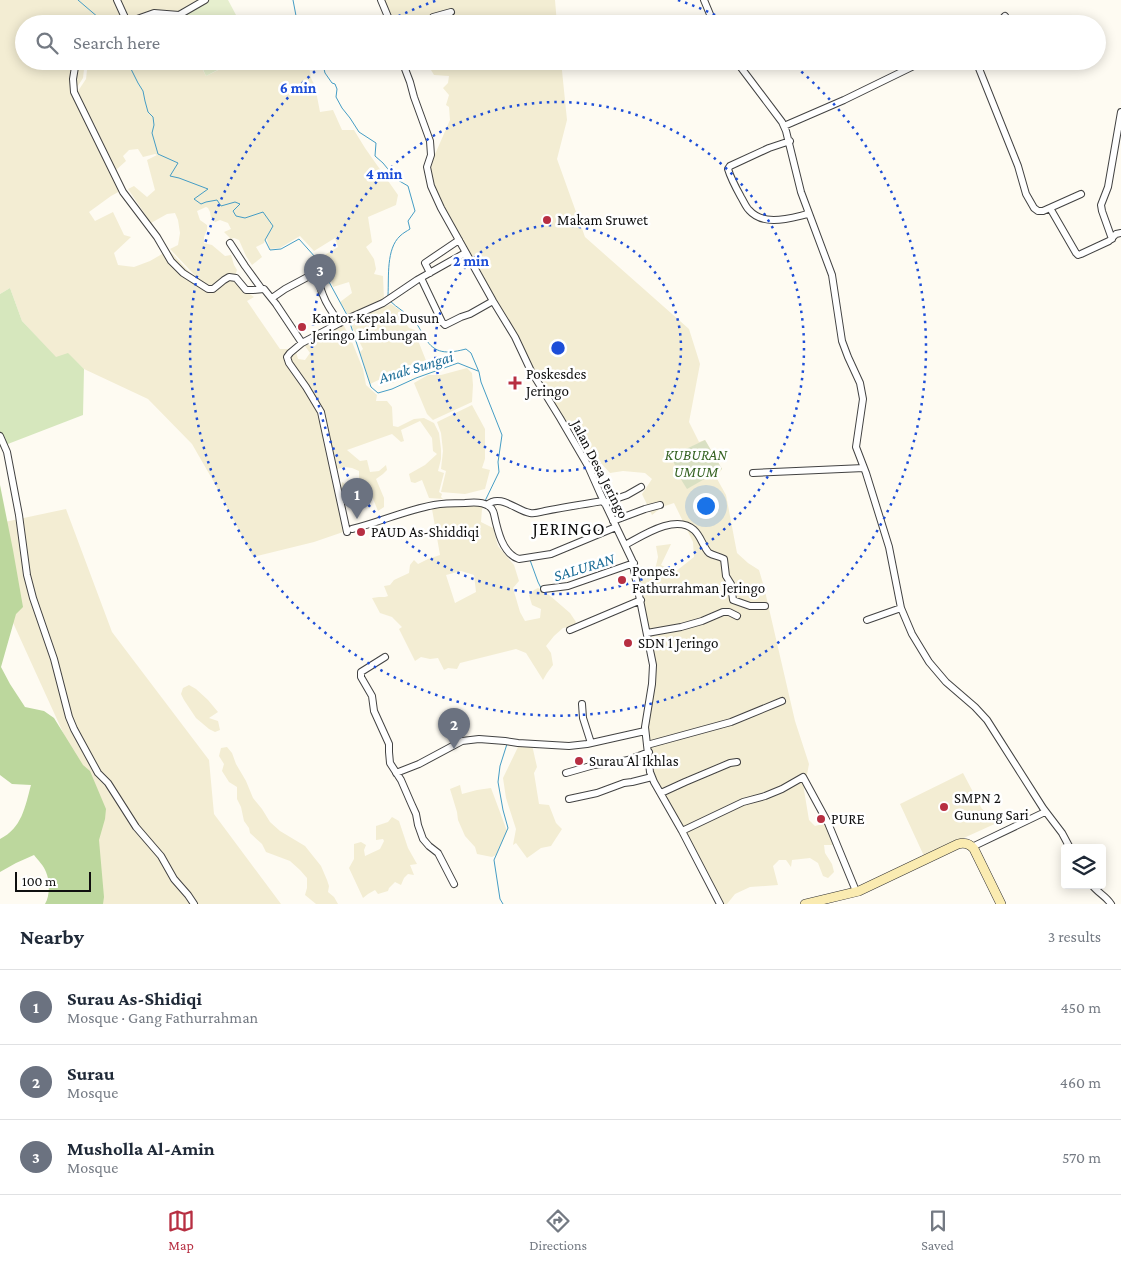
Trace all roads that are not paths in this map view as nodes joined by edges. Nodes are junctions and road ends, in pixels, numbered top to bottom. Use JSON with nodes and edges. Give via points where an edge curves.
{"nodes":[{"id":1,"x":118,"y":0,"type":"edge"},
{"id":2,"x":205,"y":0,"type":"edge"},
{"id":3,"x":382,"y":0,"type":"edge"},
{"id":4,"x":704,"y":0,"type":"edge"},
{"id":5,"x":451,"y":12,"type":"dead end"},
{"id":6,"x":123,"y":15,"type":"edge"},
{"id":7,"x":148,"y":15,"type":"edge"},
{"id":8,"x":180,"y":15,"type":"edge"},
{"id":9,"x":180,"y":15,"type":"edge"},
{"id":10,"x":388,"y":15,"type":"edge"},
{"id":11,"x":440,"y":15,"type":"edge"},
{"id":12,"x":710,"y":15,"type":"edge"},
{"id":13,"x":74,"y":70,"type":"edge"},
{"id":14,"x":405,"y":70,"type":"edge"},
{"id":15,"x":743,"y":70,"type":"edge"},
{"id":16,"x":906,"y":70,"type":"edge"},
{"id":17,"x":980,"y":70,"type":"edge"},
{"id":18,"x":1121,"y":112,"type":"edge"},
{"id":19,"x":784,"y":126,"type":"junction"},
{"id":20,"x":790,"y":141,"type":"junction"},
{"id":21,"x":1081,"y":194,"type":"dead end"},
{"id":22,"x":1050,"y":208,"type":"junction"},
{"id":23,"x":808,"y":214,"type":"junction"},
{"id":24,"x":1121,"y":234,"type":"edge"},
{"id":25,"x":1112,"y":239,"type":"junction"},
{"id":26,"x":459,"y":240,"type":"junction"},
{"id":27,"x":230,"y":243,"type":"dead end"},
{"id":28,"x":466,"y":253,"type":"junction"},
{"id":29,"x":430,"y":273,"type":"junction"},
{"id":30,"x":421,"y":278,"type":"junction"},
{"id":31,"x":261,"y":288,"type":"junction"},
{"id":32,"x":272,"y":298,"type":"junction"},
{"id":33,"x":493,"y":301,"type":"junction"},
{"id":34,"x":340,"y":323,"type":"junction"},
{"id":35,"x":302,"y":343,"type":"junction"},
{"id":36,"x":0,"y":436,"type":"edge"},
{"id":37,"x":864,"y":468,"type":"junction"},
{"id":38,"x":752,"y":473,"type":"dead end"},
{"id":39,"x":641,"y":487,"type":"dead end"},
{"id":40,"x":604,"y":502,"type":"junction"},
{"id":41,"x":488,"y":505,"type":"junction"},
{"id":42,"x":660,"y":505,"type":"dead end"},
{"id":43,"x":615,"y":524,"type":"junction"},
{"id":44,"x":625,"y":545,"type":"junction"},
{"id":45,"x":634,"y":563,"type":"junction"},
{"id":46,"x":544,"y":589,"type":"dead end"},
{"id":47,"x":641,"y":600,"type":"junction"},
{"id":48,"x":765,"y":606,"type":"dead end"},
{"id":49,"x":901,"y":608,"type":"junction"},
{"id":50,"x":737,"y":616,"type":"dead end"},
{"id":51,"x":867,"y":620,"type":"dead end"},
{"id":52,"x":570,"y":630,"type":"dead end"},
{"id":53,"x":647,"y":633,"type":"junction"},
{"id":54,"x":385,"y":657,"type":"dead end"},
{"id":55,"x":782,"y":701,"type":"dead end"},
{"id":56,"x":582,"y":704,"type":"dead end"},
{"id":57,"x":646,"y":731,"type":"junction"},
{"id":58,"x":591,"y":743,"type":"junction"},
{"id":59,"x":648,"y":748,"type":"junction"},
{"id":60,"x":737,"y":762,"type":"dead end"},
{"id":61,"x":396,"y":773,"type":"junction"},
{"id":62,"x":566,"y":773,"type":"dead end"},
{"id":63,"x":652,"y":777,"type":"junction"},
{"id":64,"x":660,"y":793,"type":"junction"},
{"id":65,"x":569,"y":799,"type":"dead end"},
{"id":66,"x":1045,"y":812,"type":"junction"},
{"id":67,"x":682,"y":831,"type":"junction"},
{"id":68,"x":1068,"y":844,"type":"edge"},
{"id":69,"x":972,"y":847,"type":"junction"},
{"id":70,"x":454,"y":884,"type":"dead end"},
{"id":71,"x":1095,"y":889,"type":"edge"},
{"id":72,"x":856,"y":891,"type":"junction"},
{"id":73,"x":194,"y":904,"type":"edge"},
{"id":74,"x":720,"y":904,"type":"edge"},
{"id":75,"x":805,"y":904,"type":"edge"},
{"id":76,"x":1001,"y":904,"type":"edge"},
{"id":77,"x":1111,"y":904,"type":"edge"}],
"edges":[{"from":1,"to":6,"type":"street"},
{"from":2,"to":8,"type":"street"},
{"from":3,"to":10,"type":"street"},
{"from":4,"to":12,"type":"street"},
{"from":5,"to":11,"type":"street"},
{"from":7,"to":9,"type":"street"},
{"from":13,"to":31,"type":"street","via":[[74,92],[123,192],[171,261],[183,273],[208,288],[213,289],[229,277],[236,278],[246,290]]},
{"from":14,"to":26,"type":"street","name":"Jalan Desa Jeringo","via":[[430,140],[431,155],[427,167],[431,186]]},
{"from":15,"to":19,"type":"street"},
{"from":16,"to":19,"type":"street"},
{"from":17,"to":22,"type":"street","via":[[1029,200],[1037,210]]},
{"from":18,"to":25,"type":"street","via":[[1108,187],[1101,205]]},
{"from":19,"to":20,"type":"street"},
{"from":20,"to":23,"type":"street","via":[[797,180]]},
{"from":20,"to":23,"type":"street","via":[[728,169],[746,206],[754,215],[774,220]]},
{"from":21,"to":22,"type":"street"},
{"from":22,"to":25,"type":"street","via":[[1078,254]]},
{"from":23,"to":37,"type":"street","via":[[832,276],[842,341],[862,388],[856,447]]},
{"from":24,"to":25,"type":"street"},
{"from":26,"to":28,"type":"street","name":"Jalan Desa Jeringo"},
{"from":26,"to":29,"type":"street","via":[[425,262]]},
{"from":27,"to":31,"type":"street"},
{"from":28,"to":29,"type":"street"},
{"from":28,"to":33,"type":"street","name":"Jalan Desa Jeringo"},
{"from":29,"to":30,"type":"street"},
{"from":30,"to":33,"type":"street","via":[[445,325]]},
{"from":30,"to":34,"type":"street","via":[[383,303]]},
{"from":31,"to":32,"type":"street"},
{"from":32,"to":34,"type":"street","via":[[314,273],[326,303]]},
{"from":32,"to":35,"type":"street"},
{"from":33,"to":40,"type":"street","name":"Jalan Desa Jeringo","via":[[588,466]]},
{"from":34,"to":35,"type":"street"},
{"from":35,"to":41,"type":"street","via":[[287,357],[321,412],[350,531],[436,504],[470,502]]},
{"from":36,"to":73,"type":"street","via":[[7,452],[27,575],[69,717],[98,773]]},
{"from":37,"to":38,"type":"street"},
{"from":37,"to":49,"type":"street","via":[[889,547]]},
{"from":39,"to":40,"type":"street","via":[[627,496]]},
{"from":40,"to":41,"type":"street","via":[[535,514],[495,500]]},
{"from":40,"to":43,"type":"street","name":"Jalan Desa Jeringo"},
{"from":41,"to":43,"type":"street","via":[[493,510],[502,541],[518,559],[551,554]]},
{"from":42,"to":43,"type":"street"},
{"from":43,"to":44,"type":"street","name":"Jalan Desa Jeringo"},
{"from":44,"to":45,"type":"street","name":"Jalan Desa Jeringo"},
{"from":44,"to":48,"type":"street","via":[[662,526],[688,526],[710,553],[724,559],[733,600],[750,606]]},
{"from":45,"to":46,"type":"street","via":[[568,586]]},
{"from":45,"to":47,"type":"street","name":"Jalan Desa Jeringo"},
{"from":47,"to":52,"type":"street"},
{"from":47,"to":53,"type":"street","name":"Jalan Desa Jeringo"},
{"from":49,"to":51,"type":"street"},
{"from":49,"to":66,"type":"street","via":[[924,656],[946,682],[987,720]]},
{"from":50,"to":53,"type":"street","via":[[723,612],[681,627]]},
{"from":53,"to":57,"type":"street","name":"Jalan Desa Jeringo","via":[[653,671]]},
{"from":54,"to":61,"type":"street","via":[[361,672],[361,677],[372,696],[374,711],[389,744],[390,763]]},
{"from":55,"to":59,"type":"street","via":[[724,724]]},
{"from":56,"to":58,"type":"street"},
{"from":57,"to":58,"type":"street"},
{"from":57,"to":59,"type":"street","name":"Jalan Desa Jeringo"},
{"from":58,"to":61,"type":"street","via":[[560,746],[506,740],[462,741]]},
{"from":59,"to":62,"type":"street","via":[[628,760]]},
{"from":59,"to":63,"type":"street","name":"Jalan Desa Jeringo"},
{"from":60,"to":64,"type":"street"},
{"from":61,"to":70,"type":"street","via":[[416,814],[423,839],[438,853]]},
{"from":63,"to":64,"type":"street","name":"Jalan Desa Jeringo"},
{"from":63,"to":65,"type":"street"},
{"from":64,"to":67,"type":"street","name":"Jalan Desa Jeringo"},
{"from":66,"to":68,"type":"street"},
{"from":66,"to":69,"type":"street"},
{"from":67,"to":72,"type":"street","via":[[804,777],[828,823]]},
{"from":67,"to":74,"type":"street","name":"Jalan Desa Jeringo"},
{"from":69,"to":72,"type":"street","via":[[966,843],[958,844]]},
{"from":69,"to":76,"type":"street"},
{"from":71,"to":77,"type":"street"},
{"from":72,"to":75,"type":"street"}]}
